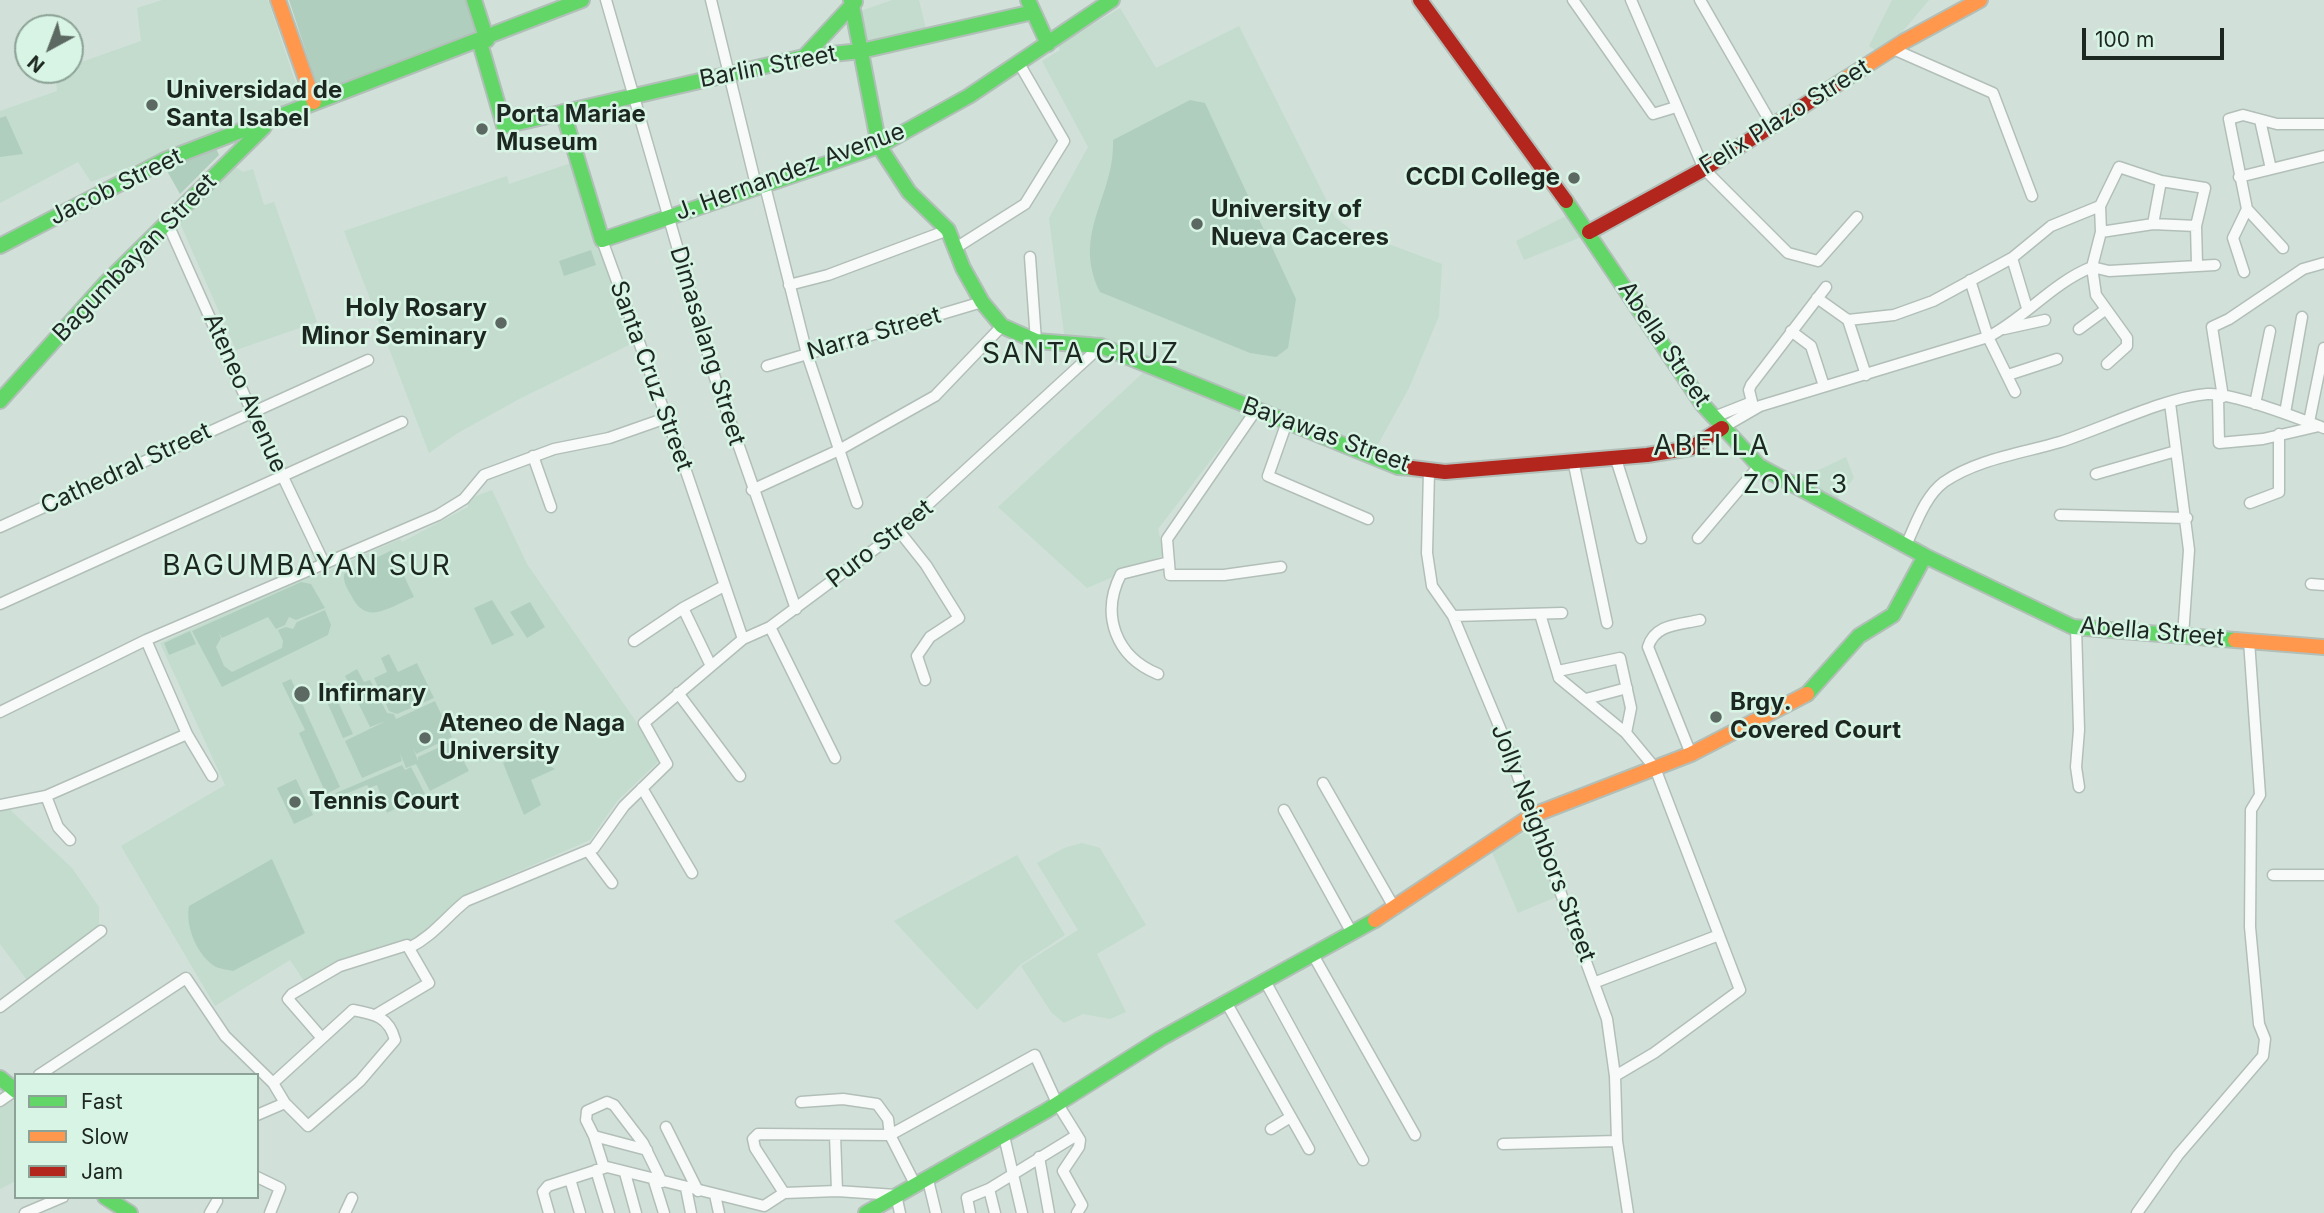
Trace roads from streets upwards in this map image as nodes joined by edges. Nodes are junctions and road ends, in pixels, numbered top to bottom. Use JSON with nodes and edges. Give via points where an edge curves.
{"nodes":[{"id":1,"x":278,"y":0,"type":"edge"},
{"id":2,"x":474,"y":0,"type":"edge"},
{"id":3,"x":582,"y":0,"type":"edge"},
{"id":4,"x":606,"y":0,"type":"edge"},
{"id":5,"x":711,"y":0,"type":"edge"},
{"id":6,"x":1112,"y":0,"type":"edge"},
{"id":7,"x":1420,"y":0,"type":"edge"},
{"id":8,"x":1573,"y":0,"type":"edge"},
{"id":9,"x":1631,"y":0,"type":"edge"},
{"id":10,"x":1700,"y":0,"type":"edge"},
{"id":11,"x":1980,"y":0,"type":"edge"},
{"id":12,"x":854,"y":1,"type":"edge"},
{"id":13,"x":1030,"y":6,"type":"edge"},
{"id":14,"x":484,"y":41,"type":"junction"},
{"id":15,"x":1048,"y":44,"type":"junction"},
{"id":16,"x":1893,"y":49,"type":"junction"},
{"id":17,"x":861,"y":51,"type":"junction"},
{"id":18,"x":804,"y":57,"type":"junction"},
{"id":19,"x":1020,"y":65,"type":"junction"},
{"id":20,"x":730,"y":73,"type":"junction"},
{"id":21,"x":632,"y":95,"type":"junction"},
{"id":22,"x":314,"y":102,"type":"junction"},
{"id":23,"x":1676,"y":107,"type":"junction"},
{"id":24,"x":563,"y":111,"type":"junction"},
{"id":25,"x":273,"y":119,"type":"junction"},
{"id":26,"x":2260,"y":120,"type":"junction"},
{"id":27,"x":2324,"y":124,"type":"edge"},
{"id":28,"x":1772,"y":125,"type":"junction"},
{"id":29,"x":879,"y":146,"type":"junction"},
{"id":30,"x":2324,"y":156,"type":"edge"},
{"id":31,"x":1704,"y":169,"type":"junction"},
{"id":32,"x":2271,"y":169,"type":"junction"},
{"id":33,"x":2239,"y":177,"type":"junction"},
{"id":34,"x":2161,"y":181,"type":"junction"},
{"id":35,"x":760,"y":184,"type":"junction"},
{"id":36,"x":2032,"y":196,"type":"dead end"},
{"id":37,"x":2100,"y":206,"type":"junction"},
{"id":38,"x":2247,"y":209,"type":"junction"},
{"id":39,"x":666,"y":216,"type":"junction"},
{"id":40,"x":1857,"y":216,"type":"dead end"},
{"id":41,"x":167,"y":222,"type":"junction"},
{"id":42,"x":2153,"y":224,"type":"junction"},
{"id":43,"x":2196,"y":226,"type":"junction"},
{"id":44,"x":948,"y":230,"type":"junction"},
{"id":45,"x":1589,"y":232,"type":"junction"},
{"id":46,"x":2101,"y":233,"type":"junction"},
{"id":47,"x":602,"y":240,"type":"junction"},
{"id":48,"x":0,"y":246,"type":"edge"},
{"id":49,"x":2283,"y":248,"type":"dead end"},
{"id":50,"x":954,"y":249,"type":"junction"},
{"id":51,"x":1030,"y":257,"type":"dead end"},
{"id":52,"x":2012,"y":258,"type":"junction"},
{"id":53,"x":2324,"y":262,"type":"edge"},
{"id":54,"x":2197,"y":264,"type":"junction"},
{"id":55,"x":2215,"y":265,"type":"dead end"},
{"id":56,"x":2092,"y":267,"type":"junction"},
{"id":57,"x":2244,"y":272,"type":"dead end"},
{"id":58,"x":1970,"y":280,"type":"junction"},
{"id":59,"x":789,"y":285,"type":"junction"},
{"id":60,"x":1826,"y":286,"type":"dead end"},
{"id":61,"x":1817,"y":298,"type":"junction"},
{"id":62,"x":982,"y":302,"type":"junction"},
{"id":63,"x":2027,"y":308,"type":"junction"},
{"id":64,"x":2105,"y":310,"type":"junction"},
{"id":65,"x":2302,"y":317,"type":"dead end"},
{"id":66,"x":1848,"y":320,"type":"junction"},
{"id":67,"x":2045,"y":320,"type":"dead end"},
{"id":68,"x":1002,"y":326,"type":"junction"},
{"id":69,"x":2079,"y":329,"type":"dead end"},
{"id":70,"x":2003,"y":330,"type":"junction"},
{"id":71,"x":1791,"y":331,"type":"junction"},
{"id":72,"x":2270,"y":331,"type":"dead end"},
{"id":73,"x":1988,"y":337,"type":"junction"},
{"id":74,"x":1035,"y":341,"type":"junction"},
{"id":75,"x":1101,"y":346,"type":"junction"},
{"id":76,"x":2324,"y":348,"type":"edge"},
{"id":77,"x":807,"y":354,"type":"junction"},
{"id":78,"x":2057,"y":359,"type":"dead end"},
{"id":79,"x":368,"y":360,"type":"dead end"},
{"id":80,"x":2107,"y":365,"type":"dead end"},
{"id":81,"x":767,"y":366,"type":"dead end"},
{"id":82,"x":1866,"y":375,"type":"junction"},
{"id":83,"x":2008,"y":375,"type":"junction"},
{"id":84,"x":1824,"y":386,"type":"junction"},
{"id":85,"x":2015,"y":392,"type":"dead end"},
{"id":86,"x":2221,"y":396,"type":"junction"},
{"id":87,"x":0,"y":401,"type":"edge"},
{"id":88,"x":2170,"y":403,"type":"junction"},
{"id":89,"x":2255,"y":404,"type":"junction"},
{"id":90,"x":1256,"y":410,"type":"junction"},
{"id":91,"x":1730,"y":410,"type":"junction"},
{"id":92,"x":251,"y":412,"type":"junction"},
{"id":93,"x":2285,"y":413,"type":"junction"},
{"id":94,"x":666,"y":418,"type":"junction"},
{"id":95,"x":1736,"y":421,"type":"junction"},
{"id":96,"x":402,"y":422,"type":"dead end"},
{"id":97,"x":1287,"y":422,"type":"junction"},
{"id":98,"x":2309,"y":422,"type":"junction"},
{"id":99,"x":1718,"y":423,"type":"junction"},
{"id":100,"x":2322,"y":427,"type":"edge"},
{"id":101,"x":2279,"y":434,"type":"junction"},
{"id":102,"x":839,"y":450,"type":"junction"},
{"id":103,"x":2176,"y":451,"type":"junction"},
{"id":104,"x":533,"y":456,"type":"junction"},
{"id":105,"x":1615,"y":456,"type":"junction"},
{"id":106,"x":1573,"y":460,"type":"junction"},
{"id":107,"x":1759,"y":466,"type":"junction"},
{"id":108,"x":1429,"y":471,"type":"junction"},
{"id":109,"x":2096,"y":474,"type":"dead end"},
{"id":110,"x":282,"y":477,"type":"junction"},
{"id":111,"x":752,"y":490,"type":"junction"},
{"id":112,"x":857,"y":503,"type":"dead end"},
{"id":113,"x":2250,"y":503,"type":"dead end"},
{"id":114,"x":551,"y":507,"type":"dead end"},
{"id":115,"x":2060,"y":515,"type":"dead end"},
{"id":116,"x":2187,"y":518,"type":"junction"},
{"id":117,"x":1368,"y":519,"type":"dead end"},
{"id":118,"x":0,"y":527,"type":"edge"},
{"id":119,"x":899,"y":531,"type":"junction"},
{"id":120,"x":1641,"y":538,"type":"dead end"},
{"id":121,"x":1698,"y":538,"type":"dead end"},
{"id":122,"x":1906,"y":545,"type":"junction"},
{"id":123,"x":1926,"y":556,"type":"junction"},
{"id":124,"x":1169,"y":562,"type":"junction"},
{"id":125,"x":324,"y":563,"type":"junction"},
{"id":126,"x":1281,"y":568,"type":"dead end"},
{"id":127,"x":2311,"y":584,"type":"dead end"},
{"id":128,"x":2324,"y":585,"type":"edge"},
{"id":129,"x":724,"y":586,"type":"junction"},
{"id":130,"x":0,"y":604,"type":"edge"},
{"id":131,"x":682,"y":608,"type":"junction"},
{"id":132,"x":796,"y":609,"type":"junction"},
{"id":133,"x":1562,"y":613,"type":"dead end"},
{"id":134,"x":1540,"y":614,"type":"junction"},
{"id":135,"x":1453,"y":615,"type":"junction"},
{"id":136,"x":1700,"y":620,"type":"dead end"},
{"id":137,"x":1607,"y":623,"type":"dead end"},
{"id":138,"x":770,"y":627,"type":"junction"},
{"id":139,"x":2076,"y":627,"type":"junction"},
{"id":140,"x":2183,"y":636,"type":"junction"},
{"id":141,"x":743,"y":639,"type":"junction"},
{"id":142,"x":146,"y":640,"type":"junction"},
{"id":143,"x":634,"y":640,"type":"dead end"},
{"id":144,"x":2243,"y":641,"type":"junction"},
{"id":145,"x":2324,"y":647,"type":"edge"},
{"id":146,"x":710,"y":666,"type":"junction"},
{"id":147,"x":1558,"y":671,"type":"junction"},
{"id":148,"x":1157,"y":674,"type":"dead end"},
{"id":149,"x":925,"y":680,"type":"dead end"},
{"id":150,"x":1627,"y":688,"type":"junction"},
{"id":151,"x":678,"y":693,"type":"junction"},
{"id":152,"x":1586,"y":699,"type":"junction"},
{"id":153,"x":0,"y":712,"type":"edge"},
{"id":154,"x":1626,"y":733,"type":"junction"},
{"id":155,"x":187,"y":734,"type":"junction"},
{"id":156,"x":1691,"y":754,"type":"junction"},
{"id":157,"x":835,"y":758,"type":"dead end"},
{"id":158,"x":1655,"y":768,"type":"junction"},
{"id":159,"x":212,"y":776,"type":"dead end"},
{"id":160,"x":740,"y":776,"type":"dead end"},
{"id":161,"x":1323,"y":783,"type":"dead end"},
{"id":162,"x":2079,"y":786,"type":"dead end"},
{"id":163,"x":642,"y":788,"type":"junction"},
{"id":164,"x":46,"y":796,"type":"junction"},
{"id":165,"x":0,"y":805,"type":"edge"},
{"id":166,"x":1284,"y":810,"type":"dead end"},
{"id":167,"x":1531,"y":816,"type":"junction"},
{"id":168,"x":70,"y":840,"type":"dead end"},
{"id":169,"x":588,"y":850,"type":"junction"},
{"id":170,"x":692,"y":873,"type":"dead end"},
{"id":171,"x":2273,"y":875,"type":"dead end"},
{"id":172,"x":2324,"y":875,"type":"edge"},
{"id":173,"x":612,"y":883,"type":"dead end"},
{"id":174,"x":1395,"y":909,"type":"junction"},
{"id":175,"x":101,"y":931,"type":"dead end"},
{"id":176,"x":1352,"y":933,"type":"junction"},
{"id":177,"x":1719,"y":935,"type":"junction"},
{"id":178,"x":409,"y":948,"type":"junction"},
{"id":179,"x":1312,"y":953,"type":"junction"},
{"id":180,"x":1265,"y":981,"type":"junction"},
{"id":181,"x":1596,"y":982,"type":"junction"},
{"id":182,"x":1226,"y":1002,"type":"junction"},
{"id":183,"x":0,"y":1007,"type":"edge"},
{"id":184,"x":377,"y":1014,"type":"junction"},
{"id":185,"x":321,"y":1037,"type":"junction"},
{"id":186,"x":42,"y":1073,"type":"edge"},
{"id":187,"x":1615,"y":1076,"type":"junction"},
{"id":188,"x":0,"y":1078,"type":"edge"},
{"id":189,"x":273,"y":1083,"type":"junction"},
{"id":190,"x":14,"y":1090,"type":"edge"},
{"id":191,"x":801,"y":1102,"type":"dead end"},
{"id":192,"x":285,"y":1103,"type":"junction"},
{"id":193,"x":1057,"y":1103,"type":"junction"},
{"id":194,"x":259,"y":1114,"type":"edge"},
{"id":195,"x":1289,"y":1118,"type":"junction"},
{"id":196,"x":666,"y":1127,"type":"dead end"},
{"id":197,"x":1271,"y":1129,"type":"dead end"},
{"id":198,"x":835,"y":1135,"type":"junction"},
{"id":199,"x":890,"y":1135,"type":"junction"},
{"id":200,"x":1077,"y":1135,"type":"junction"},
{"id":201,"x":1415,"y":1135,"type":"dead end"},
{"id":202,"x":594,"y":1136,"type":"junction"},
{"id":203,"x":1004,"y":1136,"type":"junction"},
{"id":204,"x":1617,"y":1141,"type":"junction"},
{"id":205,"x":1503,"y":1144,"type":"dead end"},
{"id":206,"x":1309,"y":1149,"type":"dead end"},
{"id":207,"x":647,"y":1150,"type":"junction"},
{"id":208,"x":1039,"y":1157,"type":"junction"},
{"id":209,"x":1363,"y":1160,"type":"dead end"},
{"id":210,"x":600,"y":1169,"type":"junction"},
{"id":211,"x":1013,"y":1171,"type":"junction"},
{"id":212,"x":625,"y":1173,"type":"junction"},
{"id":213,"x":259,"y":1178,"type":"edge"},
{"id":214,"x":570,"y":1179,"type":"junction"},
{"id":215,"x":658,"y":1182,"type":"junction"},
{"id":216,"x":922,"y":1183,"type":"junction"},
{"id":217,"x":686,"y":1188,"type":"junction"},
{"id":218,"x":989,"y":1189,"type":"junction"},
{"id":219,"x":698,"y":1191,"type":"junction"},
{"id":220,"x":837,"y":1191,"type":"junction"},
{"id":221,"x":784,"y":1193,"type":"junction"},
{"id":222,"x":715,"y":1195,"type":"junction"},
{"id":223,"x":896,"y":1195,"type":"junction"},
{"id":224,"x":352,"y":1198,"type":"dead end"},
{"id":225,"x":58,"y":1199,"type":"edge"},
{"id":226,"x":108,"y":1199,"type":"edge"},
{"id":227,"x":217,"y":1200,"type":"dead end"},
{"id":228,"x":744,"y":1208,"type":"edge"},
{"id":229,"x":776,"y":1208,"type":"edge"},
{"id":230,"x":25,"y":1213,"type":"edge"},
{"id":231,"x":130,"y":1213,"type":"edge"},
{"id":232,"x":211,"y":1213,"type":"edge"},
{"id":233,"x":270,"y":1213,"type":"edge"},
{"id":234,"x":345,"y":1213,"type":"edge"},
{"id":235,"x":549,"y":1213,"type":"edge"},
{"id":236,"x":580,"y":1213,"type":"edge"},
{"id":237,"x":608,"y":1213,"type":"edge"},
{"id":238,"x":636,"y":1213,"type":"edge"},
{"id":239,"x":664,"y":1213,"type":"edge"},
{"id":240,"x":691,"y":1213,"type":"edge"},
{"id":241,"x":719,"y":1213,"type":"edge"},
{"id":242,"x":866,"y":1213,"type":"edge"},
{"id":243,"x":900,"y":1213,"type":"edge"},
{"id":244,"x":936,"y":1213,"type":"edge"},
{"id":245,"x":970,"y":1213,"type":"edge"},
{"id":246,"x":995,"y":1213,"type":"edge"},
{"id":247,"x":1022,"y":1213,"type":"edge"},
{"id":248,"x":1049,"y":1213,"type":"edge"},
{"id":249,"x":1077,"y":1213,"type":"edge"},
{"id":250,"x":1628,"y":1213,"type":"edge"},
{"id":251,"x":2137,"y":1213,"type":"edge"}],
"edges":[{"from":1,"to":22,"type":"street"},
{"from":2,"to":14,"type":"street"},
{"from":3,"to":14,"type":"street","name":"Jacob Street"},
{"from":4,"to":21,"type":"street","name":"Dimasalang Street"},
{"from":5,"to":20,"type":"street"},
{"from":6,"to":15,"type":"street","name":"J. Hernandez Avenue"},
{"from":7,"to":45,"type":"street","name":"Abella Street"},
{"from":8,"to":23,"type":"street","via":[[1653,114]]},
{"from":9,"to":23,"type":"street"},
{"from":10,"to":28,"type":"street"},
{"from":11,"to":16,"type":"street","name":"Felix Plazo Street"},
{"from":12,"to":17,"type":"street"},
{"from":12,"to":18,"type":"street"},
{"from":13,"to":15,"type":"street"},
{"from":13,"to":17,"type":"street","name":"Barlin Street"},
{"from":14,"to":22,"type":"street","name":"Jacob Street"},
{"from":14,"to":24,"type":"street","name":"Barlin Street","via":[[503,126]]},
{"from":15,"to":19,"type":"street","name":"J. Hernandez Avenue"},
{"from":16,"to":28,"type":"street","name":"Felix Plazo Street"},
{"from":16,"to":36,"type":"street","via":[[1993,93]]},
{"from":17,"to":18,"type":"street","name":"Barlin Street"},
{"from":17,"to":29,"type":"street"},
{"from":18,"to":20,"type":"street","name":"Barlin Street"},
{"from":19,"to":29,"type":"street","name":"J. Hernandez Avenue"},
{"from":19,"to":50,"type":"street","via":[[1064,141],[1025,204]]},
{"from":20,"to":21,"type":"street","name":"Barlin Street"},
{"from":20,"to":35,"type":"street"},
{"from":21,"to":24,"type":"street","name":"Barlin Street"},
{"from":21,"to":39,"type":"street","name":"Dimasalang Street"},
{"from":22,"to":25,"type":"street","name":"Jacob Street"},
{"from":23,"to":31,"type":"street"},
{"from":24,"to":47,"type":"street","name":"Santa Cruz Street"},
{"from":25,"to":41,"type":"street","name":"Bagumbayan Street"},
{"from":25,"to":48,"type":"street","name":"Jacob Street","via":[[164,161]]},
{"from":26,"to":27,"type":"street"},
{"from":26,"to":32,"type":"street"},
{"from":26,"to":33,"type":"street","via":[[2234,115],[2229,119]]},
{"from":28,"to":31,"type":"street","name":"Felix Plazo Street"},
{"from":29,"to":35,"type":"street","name":"J. Hernandez Avenue"},
{"from":29,"to":44,"type":"street","via":[[909,192]]},
{"from":30,"to":32,"type":"street"},
{"from":31,"to":40,"type":"street","via":[[1788,253],[1818,261]]},
{"from":31,"to":45,"type":"street","name":"Felix Plazo Street"},
{"from":32,"to":33,"type":"street"},
{"from":33,"to":38,"type":"street"},
{"from":34,"to":37,"type":"street","via":[[2119,167]]},
{"from":34,"to":42,"type":"street"},
{"from":34,"to":43,"type":"street","via":[[2205,188]]},
{"from":35,"to":39,"type":"street","name":"J. Hernandez Avenue"},
{"from":35,"to":59,"type":"street"},
{"from":37,"to":46,"type":"street"},
{"from":37,"to":52,"type":"street","via":[[2051,226]]},
{"from":38,"to":49,"type":"street"},
{"from":38,"to":57,"type":"street","via":[[2233,238]]},
{"from":39,"to":47,"type":"street","name":"J. Hernandez Avenue"},
{"from":39,"to":111,"type":"street","name":"Dimasalang Street"},
{"from":41,"to":87,"type":"street","name":"Bagumbayan Street"},
{"from":41,"to":92,"type":"street","name":"Ateneo Avenue"},
{"from":42,"to":43,"type":"street"},
{"from":42,"to":46,"type":"street"},
{"from":43,"to":54,"type":"street"},
{"from":44,"to":50,"type":"street"},
{"from":44,"to":59,"type":"street"},
{"from":45,"to":99,"type":"street","name":"Abella Street"},
{"from":46,"to":56,"type":"street"},
{"from":47,"to":94,"type":"street","name":"Santa Cruz Street"},
{"from":50,"to":62,"type":"street"},
{"from":51,"to":74,"type":"street"},
{"from":52,"to":58,"type":"street"},
{"from":52,"to":63,"type":"street"},
{"from":53,"to":86,"type":"street","via":[[2303,269],[2212,327]]},
{"from":54,"to":55,"type":"street"},
{"from":54,"to":56,"type":"street","via":[[2109,271]]},
{"from":56,"to":63,"type":"street"},
{"from":56,"to":64,"type":"street","via":[[2096,295]]},
{"from":58,"to":66,"type":"street","via":[[1933,301],[1894,315]]},
{"from":58,"to":73,"type":"street"},
{"from":59,"to":77,"type":"street"},
{"from":60,"to":61,"type":"street"},
{"from":61,"to":66,"type":"street"},
{"from":61,"to":71,"type":"street"},
{"from":62,"to":68,"type":"street"},
{"from":62,"to":77,"type":"street","name":"Narra Street"},
{"from":63,"to":70,"type":"street"},
{"from":64,"to":69,"type":"street"},
{"from":64,"to":80,"type":"street","via":[[2127,338],[2127,346]]},
{"from":65,"to":93,"type":"street"},
{"from":66,"to":82,"type":"street"},
{"from":67,"to":70,"type":"street"},
{"from":68,"to":74,"type":"street"},
{"from":68,"to":102,"type":"street","via":[[935,397]]},
{"from":70,"to":73,"type":"street"},
{"from":71,"to":84,"type":"street","via":[[1811,346]]},
{"from":71,"to":91,"type":"street","via":[[1751,384],[1752,401]]},
{"from":72,"to":89,"type":"street"},
{"from":73,"to":82,"type":"street"},
{"from":73,"to":83,"type":"street"},
{"from":74,"to":75,"type":"street","name":"Bayawas Street"},
{"from":75,"to":90,"type":"street","name":"Bayawas Street"},
{"from":75,"to":119,"type":"street","name":"Puro Street"},
{"from":76,"to":98,"type":"street"},
{"from":77,"to":81,"type":"street","name":"Narra Street"},
{"from":77,"to":102,"type":"street"},
{"from":78,"to":83,"type":"street"},
{"from":79,"to":92,"type":"street","name":"Cathedral Street"},
{"from":82,"to":84,"type":"street"},
{"from":83,"to":85,"type":"street"},
{"from":84,"to":95,"type":"street","via":[[1760,406]]},
{"from":86,"to":88,"type":"street","via":[[2208,393]]},
{"from":86,"to":89,"type":"street"},
{"from":86,"to":101,"type":"street","via":[[2220,443]]},
{"from":88,"to":103,"type":"street"},
{"from":88,"to":122,"type":"street","via":[[1947,480],[1932,492]]},
{"from":89,"to":93,"type":"street"},
{"from":90,"to":97,"type":"street","name":"Bayawas Street"},
{"from":90,"to":124,"type":"street","via":[[1167,539]]},
{"from":91,"to":95,"type":"street"},
{"from":91,"to":99,"type":"street"},
{"from":92,"to":110,"type":"street","name":"Ateneo Avenue"},
{"from":92,"to":118,"type":"street","name":"Cathedral Street"},
{"from":93,"to":98,"type":"street"},
{"from":94,"to":104,"type":"street","via":[[609,438]]},
{"from":94,"to":129,"type":"street","name":"Santa Cruz Street"},
{"from":95,"to":99,"type":"street"},
{"from":96,"to":110,"type":"street"},
{"from":97,"to":108,"type":"street","name":"Bayawas Street","via":[[1398,467]]},
{"from":97,"to":117,"type":"street","via":[[1268,475]]},
{"from":98,"to":100,"type":"street"},
{"from":99,"to":105,"type":"street","name":"Bayawas Street","via":[[1691,448]]},
{"from":99,"to":107,"type":"street","name":"Abella Street"},
{"from":100,"to":101,"type":"street"},
{"from":101,"to":113,"type":"street","via":[[2279,492]]},
{"from":102,"to":111,"type":"street"},
{"from":102,"to":112,"type":"street"},
{"from":103,"to":109,"type":"street"},
{"from":103,"to":116,"type":"street"},
{"from":104,"to":114,"type":"street"},
{"from":104,"to":125,"type":"street","via":[[484,475],[464,499],[438,515]]},
{"from":105,"to":106,"type":"street","name":"Bayawas Street"},
{"from":105,"to":120,"type":"street"},
{"from":106,"to":108,"type":"street","name":"Bayawas Street"},
{"from":106,"to":137,"type":"street"},
{"from":107,"to":121,"type":"street"},
{"from":107,"to":122,"type":"street","name":"Abella Street"},
{"from":108,"to":135,"type":"street","name":"Jolly Neighbors Street","via":[[1427,553],[1432,586]]},
{"from":110,"to":125,"type":"street","name":"Ateneo Avenue"},
{"from":110,"to":130,"type":"street"},
{"from":111,"to":132,"type":"street","name":"Dimasalang Street"},
{"from":115,"to":116,"type":"street"},
{"from":116,"to":140,"type":"street"},
{"from":119,"to":132,"type":"street","name":"Puro Street"},
{"from":119,"to":149,"type":"street","via":[[959,618],[930,637],[917,656]]},
{"from":122,"to":123,"type":"street","name":"Abella Street"},
{"from":123,"to":139,"type":"street","name":"Abella Street"},
{"from":123,"to":156,"type":"street","via":[[1893,615],[1859,636],[1812,691]]},
{"from":124,"to":126,"type":"street","via":[[1170,575]]},
{"from":124,"to":148,"type":"street","via":[[1121,574],[1114,588],[1116,637],[1125,654]]},
{"from":125,"to":142,"type":"street"},
{"from":127,"to":128,"type":"street"},
{"from":129,"to":131,"type":"street"},
{"from":129,"to":141,"type":"street","name":"Santa Cruz Street"},
{"from":131,"to":143,"type":"street"},
{"from":131,"to":146,"type":"street"},
{"from":132,"to":138,"type":"street","name":"Puro Street"},
{"from":133,"to":134,"type":"street"},
{"from":134,"to":135,"type":"street"},
{"from":134,"to":147,"type":"street"},
{"from":135,"to":167,"type":"street","name":"Jolly Neighbors Street"},
{"from":136,"to":156,"type":"street","via":[[1660,628],[1648,647]]},
{"from":138,"to":141,"type":"street","name":"Puro Street"},
{"from":138,"to":157,"type":"street"},
{"from":139,"to":140,"type":"street","name":"Abella Street"},
{"from":139,"to":162,"type":"street"},
{"from":140,"to":144,"type":"street","name":"Abella Street"},
{"from":141,"to":146,"type":"street","name":"Puro Street"},
{"from":142,"to":153,"type":"street"},
{"from":142,"to":155,"type":"street"},
{"from":144,"to":145,"type":"street","name":"Abella Street"},
{"from":144,"to":251,"type":"street","via":[[2260,795],[2251,810],[2250,927],[2259,1024],[2265,1040],[2263,1056],[2178,1155]]},
{"from":146,"to":151,"type":"street","name":"Puro Street"},
{"from":147,"to":150,"type":"street","via":[[1620,658]]},
{"from":147,"to":152,"type":"street","via":[[1559,678]]},
{"from":150,"to":152,"type":"street"},
{"from":150,"to":154,"type":"street","via":[[1631,708]]},
{"from":151,"to":160,"type":"street"},
{"from":151,"to":163,"type":"street","name":"Puro Street","via":[[644,723],[667,764]]},
{"from":152,"to":154,"type":"street"},
{"from":154,"to":158,"type":"street"},
{"from":155,"to":159,"type":"street"},
{"from":155,"to":164,"type":"street"},
{"from":156,"to":158,"type":"street"},
{"from":158,"to":167,"type":"street"},
{"from":158,"to":177,"type":"street"},
{"from":161,"to":174,"type":"street"},
{"from":163,"to":169,"type":"street"},
{"from":163,"to":170,"type":"street"},
{"from":164,"to":165,"type":"street"},
{"from":164,"to":168,"type":"street","via":[[58,827]]},
{"from":166,"to":176,"type":"street"},
{"from":167,"to":174,"type":"street"},
{"from":167,"to":181,"type":"street","name":"Jolly Neighbors Street"},
{"from":169,"to":173,"type":"street"},
{"from":169,"to":178,"type":"street","via":[[467,901],[437,930]]},
{"from":171,"to":172,"type":"street"},
{"from":174,"to":176,"type":"street"},
{"from":175,"to":183,"type":"street"},
{"from":176,"to":179,"type":"street"},
{"from":177,"to":181,"type":"street"},
{"from":177,"to":187,"type":"street","via":[[1740,989]]},
{"from":178,"to":184,"type":"street","via":[[429,983]]},
{"from":178,"to":185,"type":"street","via":[[340,966],[292,994],[288,999]]},
{"from":179,"to":180,"type":"street"},
{"from":179,"to":201,"type":"street"},
{"from":180,"to":182,"type":"street"},
{"from":180,"to":209,"type":"street"},
{"from":181,"to":187,"type":"street","name":"Jolly Neighbors Street"},
{"from":182,"to":193,"type":"street"},
{"from":182,"to":195,"type":"street"},
{"from":184,"to":185,"type":"street","via":[[353,1010]]},
{"from":184,"to":192,"type":"street","via":[[392,1027],[395,1040],[360,1081],[308,1126]]},
{"from":185,"to":189,"type":"street"},
{"from":186,"to":189,"type":"street","via":[[186,978],[225,1036]]},
{"from":187,"to":204,"type":"street","name":"Jolly Neighbors Street"},
{"from":188,"to":190,"type":"street"},
{"from":189,"to":192,"type":"street"},
{"from":191,"to":199,"type":"street","via":[[843,1099],[877,1104],[888,1119]]},
{"from":192,"to":194,"type":"street"},
{"from":193,"to":199,"type":"street","via":[[1035,1055]]},
{"from":193,"to":200,"type":"street"},
{"from":193,"to":203,"type":"street"},
{"from":195,"to":197,"type":"street"},
{"from":195,"to":206,"type":"street"},
{"from":196,"to":219,"type":"street"},
{"from":198,"to":199,"type":"street"},
{"from":198,"to":220,"type":"street"},
{"from":198,"to":221,"type":"street","via":[[758,1134],[753,1139]]},
{"from":199,"to":216,"type":"street"},
{"from":200,"to":208,"type":"street"},
{"from":200,"to":249,"type":"street","via":[[1079,1147],[1062,1175],[1082,1205]]},
{"from":202,"to":207,"type":"street"},
{"from":202,"to":207,"type":"street","via":[[587,1111],[607,1102]]},
{"from":202,"to":210,"type":"street"},
{"from":203,"to":211,"type":"street"},
{"from":203,"to":216,"type":"street"},
{"from":204,"to":205,"type":"street"},
{"from":204,"to":250,"type":"street","name":"Jolly Neighbors Street"},
{"from":207,"to":215,"type":"street"},
{"from":208,"to":211,"type":"street"},
{"from":208,"to":248,"type":"street"},
{"from":210,"to":212,"type":"street"},
{"from":210,"to":214,"type":"street"},
{"from":210,"to":237,"type":"street"},
{"from":211,"to":218,"type":"street"},
{"from":211,"to":247,"type":"street"},
{"from":212,"to":215,"type":"street"},
{"from":212,"to":238,"type":"street"},
{"from":213,"to":233,"type":"street","via":[[280,1188]]},
{"from":214,"to":235,"type":"street","via":[[543,1192]]},
{"from":214,"to":236,"type":"street"},
{"from":215,"to":217,"type":"street"},
{"from":215,"to":239,"type":"street"},
{"from":216,"to":223,"type":"street"},
{"from":216,"to":244,"type":"street"},
{"from":217,"to":219,"type":"street"},
{"from":217,"to":240,"type":"street"},
{"from":218,"to":245,"type":"street","via":[[967,1198]]},
{"from":218,"to":246,"type":"street"},
{"from":219,"to":222,"type":"street"},
{"from":220,"to":221,"type":"street"},
{"from":220,"to":223,"type":"street"},
{"from":221,"to":229,"type":"street"},
{"from":222,"to":228,"type":"street"},
{"from":222,"to":241,"type":"street"},
{"from":223,"to":242,"type":"street"},
{"from":223,"to":243,"type":"street"},
{"from":224,"to":234,"type":"street"},
{"from":225,"to":230,"type":"street"},
{"from":226,"to":231,"type":"street"},
{"from":227,"to":232,"type":"street"},
{"from":228,"to":229,"type":"street"}]}
